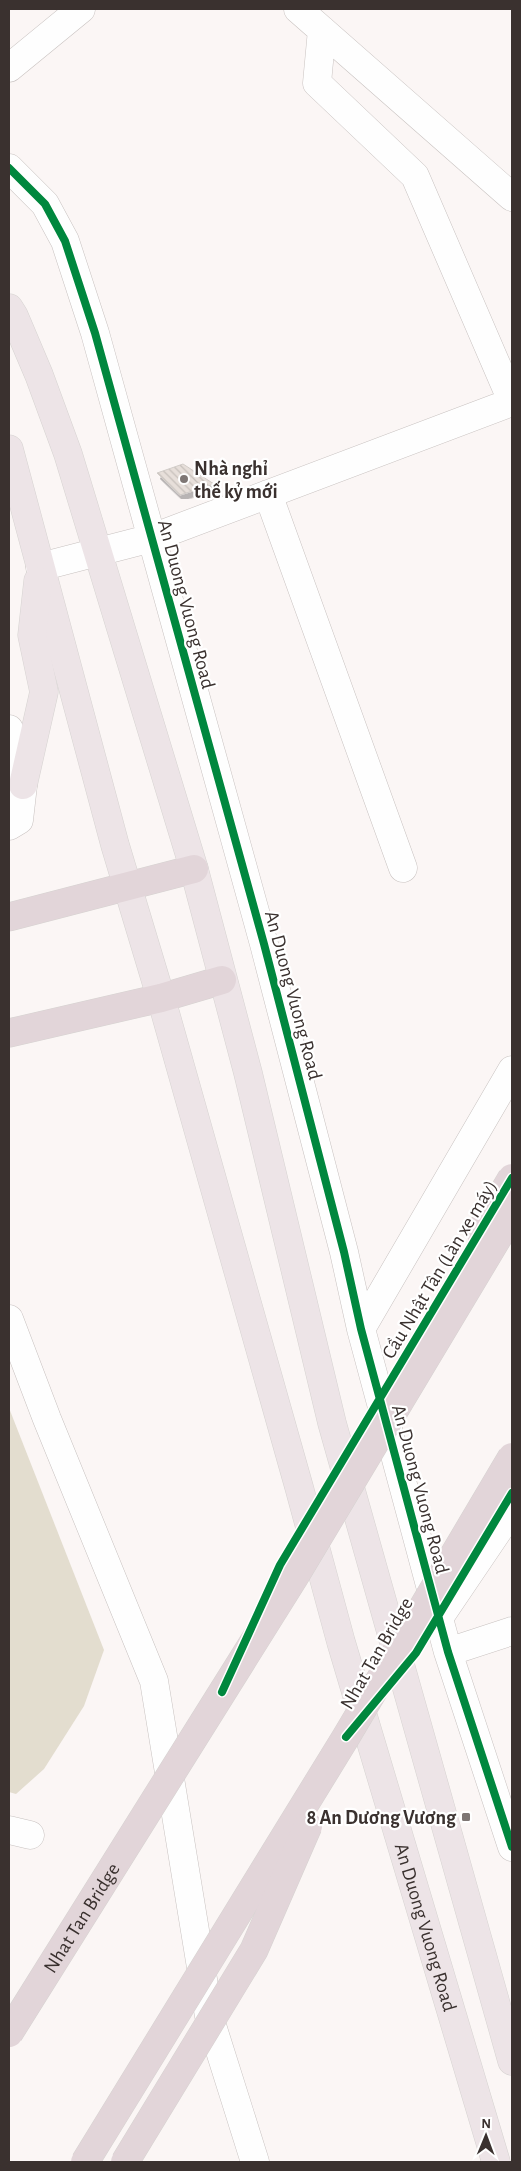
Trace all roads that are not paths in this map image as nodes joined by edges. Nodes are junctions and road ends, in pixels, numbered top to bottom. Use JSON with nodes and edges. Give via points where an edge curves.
{"nodes":[{"id":1,"x":81,"y":9,"type":"edge"},
{"id":2,"x":298,"y":9,"type":"edge"},
{"id":3,"x":322,"y":30,"type":"junction"},
{"id":4,"x":9,"y":68,"type":"edge"},
{"id":5,"x":9,"y":168,"type":"edge"},
{"id":6,"x":512,"y":197,"type":"edge"},
{"id":7,"x":9,"y":308,"type":"edge"},
{"id":8,"x":512,"y":401,"type":"edge"},
{"id":9,"x":9,"y":449,"type":"edge"},
{"id":10,"x":268,"y":494,"type":"junction"},
{"id":11,"x":152,"y":538,"type":"junction"},
{"id":12,"x":97,"y":552,"type":"junction"},
{"id":13,"x":40,"y":567,"type":"junction"},
{"id":14,"x":9,"y":729,"type":"edge"},
{"id":15,"x":23,"y":786,"type":"junction"},
{"id":16,"x":9,"y":826,"type":"edge"},
{"id":17,"x":403,"y":868,"type":"dead end"},
{"id":18,"x":194,"y":869,"type":"junction"},
{"id":19,"x":128,"y":886,"type":"junction"},
{"id":20,"x":9,"y":918,"type":"edge"},
{"id":21,"x":222,"y":980,"type":"junction"},
{"id":22,"x":160,"y":998,"type":"junction"},
{"id":23,"x":9,"y":1033,"type":"edge"},
{"id":24,"x":512,"y":1070,"type":"edge"},
{"id":25,"x":512,"y":1178,"type":"edge"},
{"id":26,"x":512,"y":1214,"type":"edge"},
{"id":27,"x":9,"y":1319,"type":"edge"},
{"id":28,"x":361,"y":1329,"type":"junction"},
{"id":29,"x":512,"y":1457,"type":"edge"},
{"id":30,"x":512,"y":1493,"type":"edge"},
{"id":31,"x":512,"y":1510,"type":"edge"},
{"id":32,"x":439,"y":1618,"type":"junction"},
{"id":33,"x":512,"y":1631,"type":"edge"},
{"id":34,"x":448,"y":1652,"type":"junction"},
{"id":35,"x":222,"y":1692,"type":"junction"},
{"id":36,"x":346,"y":1737,"type":"junction"},
{"id":37,"x":512,"y":1845,"type":"edge"},
{"id":38,"x":9,"y":2033,"type":"edge"},
{"id":39,"x":512,"y":2061,"type":"edge"},
{"id":40,"x":86,"y":2162,"type":"edge"},
{"id":41,"x":125,"y":2162,"type":"edge"},
{"id":42,"x":255,"y":2162,"type":"edge"},
{"id":43,"x":496,"y":2162,"type":"edge"}],
"edges":[{"from":1,"to":4,"type":"street"},
{"from":2,"to":3,"type":"street"},
{"from":3,"to":6,"type":"street"},
{"from":3,"to":8,"type":"street","via":[[316,83],[415,176]]},
{"from":5,"to":11,"type":"street","name":"An Duong Vuong Road","via":[[45,204],[65,241],[95,333]]},
{"from":7,"to":12,"type":"main road","via":[[68,454]]},
{"from":8,"to":10,"type":"street"},
{"from":9,"to":13,"type":"main road","name":"An Duong Vuong Road"},
{"from":10,"to":11,"type":"street"},
{"from":10,"to":17,"type":"street"},
{"from":11,"to":12,"type":"street"},
{"from":11,"to":28,"type":"street","name":"An Duong Vuong Road","via":[[264,944]]},
{"from":12,"to":13,"type":"street"},
{"from":12,"to":18,"type":"main road"},
{"from":13,"to":15,"type":"main road","via":[[32,635],[44,692]]},
{"from":13,"to":19,"type":"main road","name":"An Duong Vuong Road"},
{"from":14,"to":15,"type":"street"},
{"from":15,"to":16,"type":"street","via":[[19,820]]},
{"from":18,"to":19,"type":"highway"},
{"from":18,"to":21,"type":"main road"},
{"from":19,"to":20,"type":"highway"},
{"from":19,"to":22,"type":"main road","name":"An Duong Vuong Road"},
{"from":21,"to":22,"type":"highway"},
{"from":21,"to":39,"type":"main road","via":[[248,1073],[332,1423]]},
{"from":22,"to":23,"type":"highway"},
{"from":22,"to":43,"type":"main road","name":"An Duong Vuong Road","via":[[341,1642]]},
{"from":24,"to":28,"type":"street"},
{"from":25,"to":35,"type":"highway","name":"Cầu Nhật Tân (Làn xe máy)","bridge":true,"via":[[280,1565]]},
{"from":26,"to":35,"type":"highway","name":"Nhat Tan Bridge","bridge":true},
{"from":27,"to":42,"type":"street","via":[[154,1681],[209,2016]]},
{"from":28,"to":32,"type":"street","name":"An Duong Vuong Road"},
{"from":29,"to":36,"type":"highway","name":"Nhat Tan Bridge","bridge":true},
{"from":30,"to":36,"type":"highway","bridge":true,"via":[[416,1654]]},
{"from":31,"to":32,"type":"street"},
{"from":32,"to":34,"type":"street","name":"An Duong Vuong Road"},
{"from":33,"to":34,"type":"street"},
{"from":34,"to":37,"type":"street","name":"An Duong Vuong Road"},
{"from":35,"to":38,"type":"highway","name":"Nhat Tan Bridge","bridge":true},
{"from":36,"to":40,"type":"highway","name":"Nhat Tan Bridge","bridge":true},
{"from":36,"to":41,"type":"highway","bridge":true,"via":[[254,1950]]}]}
